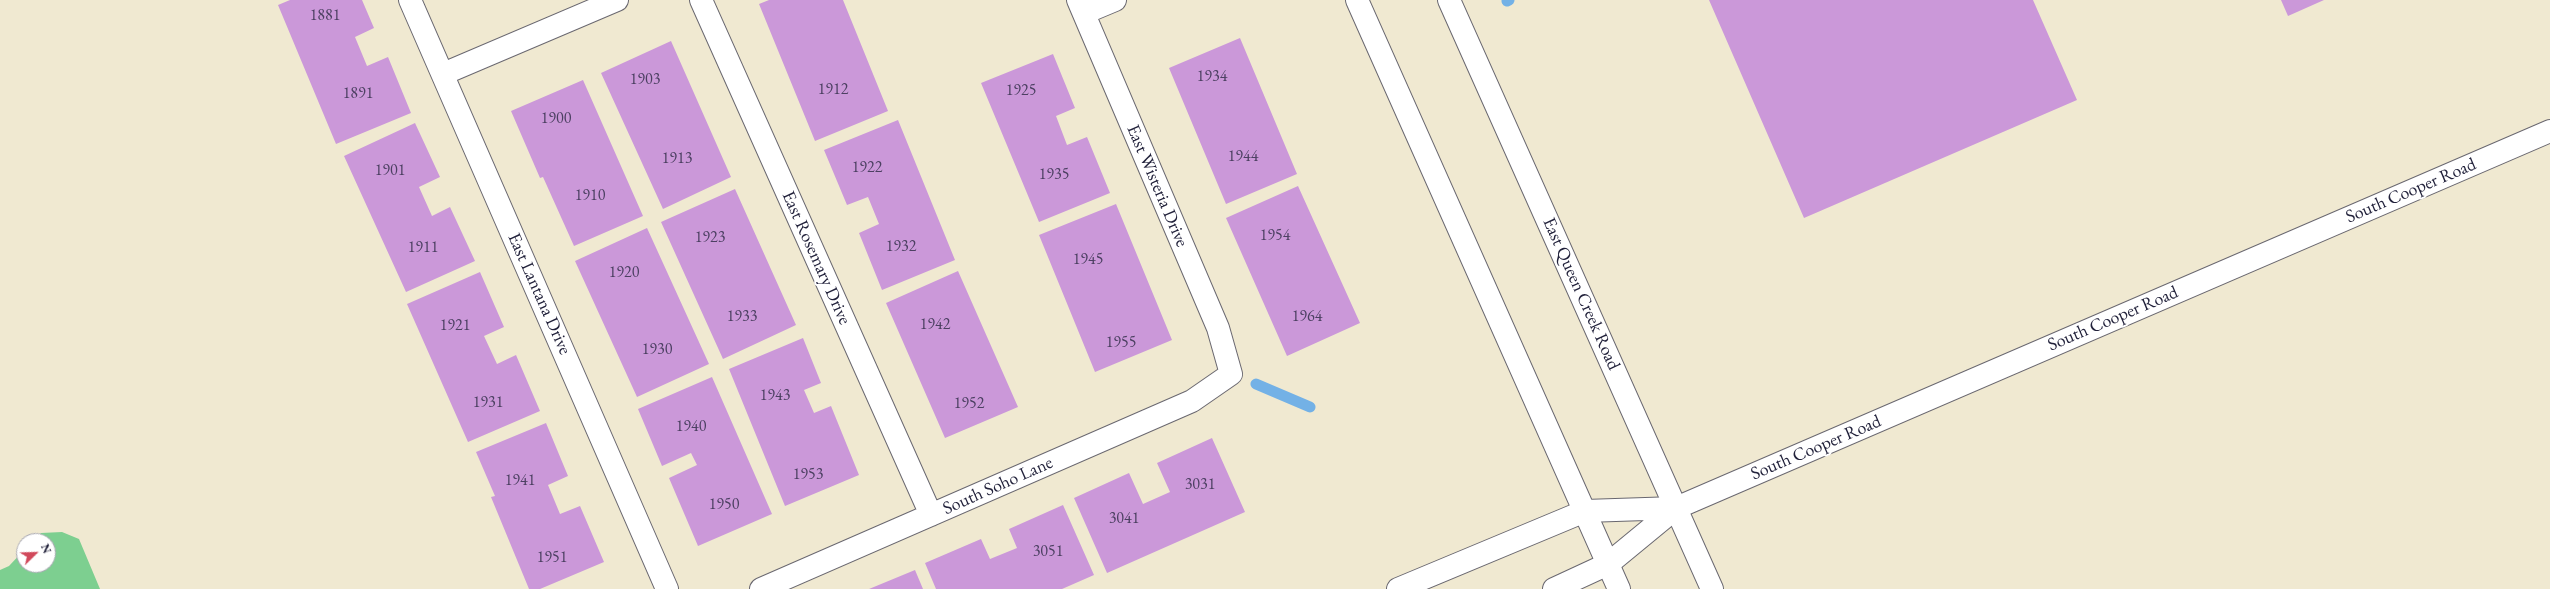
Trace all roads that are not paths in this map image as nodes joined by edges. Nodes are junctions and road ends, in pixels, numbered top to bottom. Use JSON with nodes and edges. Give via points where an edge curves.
{"nodes":[{"id":1,"x":410,"y":0,"type":"edge"},
{"id":2,"x":617,"y":0,"type":"edge"},
{"id":3,"x":701,"y":0,"type":"edge"},
{"id":4,"x":1115,"y":0,"type":"edge"},
{"id":5,"x":1357,"y":0,"type":"edge"},
{"id":6,"x":1449,"y":0,"type":"edge"},
{"id":7,"x":1081,"y":7,"type":"edge"},
{"id":8,"x":443,"y":74,"type":"junction"},
{"id":9,"x":2550,"y":130,"type":"edge"},
{"id":10,"x":1231,"y":374,"type":"joint"},
{"id":11,"x":1676,"y":508,"type":"junction"},
{"id":12,"x":1585,"y":511,"type":"junction"},
{"id":13,"x":931,"y":515,"type":"junction"},
{"id":14,"x":1608,"y":564,"type":"junction"},
{"id":15,"x":667,"y":589,"type":"edge"},
{"id":16,"x":761,"y":589,"type":"edge"},
{"id":17,"x":1398,"y":589,"type":"edge"},
{"id":18,"x":1554,"y":589,"type":"edge"},
{"id":19,"x":1618,"y":589,"type":"edge"},
{"id":20,"x":1712,"y":589,"type":"edge"}],
"edges":[{"from":1,"to":8,"type":"street","name":"East Lantana Drive"},
{"from":2,"to":8,"type":"street"},
{"from":3,"to":13,"type":"street","name":"East Rosemary Drive"},
{"from":4,"to":7,"type":"street"},
{"from":5,"to":12,"type":"street"},
{"from":6,"to":11,"type":"street","name":"East Queen Creek Road"},
{"from":7,"to":10,"type":"street","name":"East Wisteria Drive","via":[[1218,328]]},
{"from":8,"to":15,"type":"street","name":"East Lantana Drive"},
{"from":9,"to":11,"type":"street","name":"South Cooper Road"},
{"from":10,"to":13,"type":"street","name":"South Soho Lane","via":[[1192,401]]},
{"from":11,"to":12,"type":"street","name":"South Cooper Road"},
{"from":11,"to":14,"type":"street","name":"South Cooper Road"},
{"from":11,"to":20,"type":"street","name":"East Queen Creek Road"},
{"from":12,"to":14,"type":"street"},
{"from":12,"to":17,"type":"street","name":"South Cooper Road"},
{"from":13,"to":16,"type":"street","name":"South Soho Lane"},
{"from":14,"to":18,"type":"street","name":"South Cooper Road"},
{"from":14,"to":19,"type":"street"}]}
